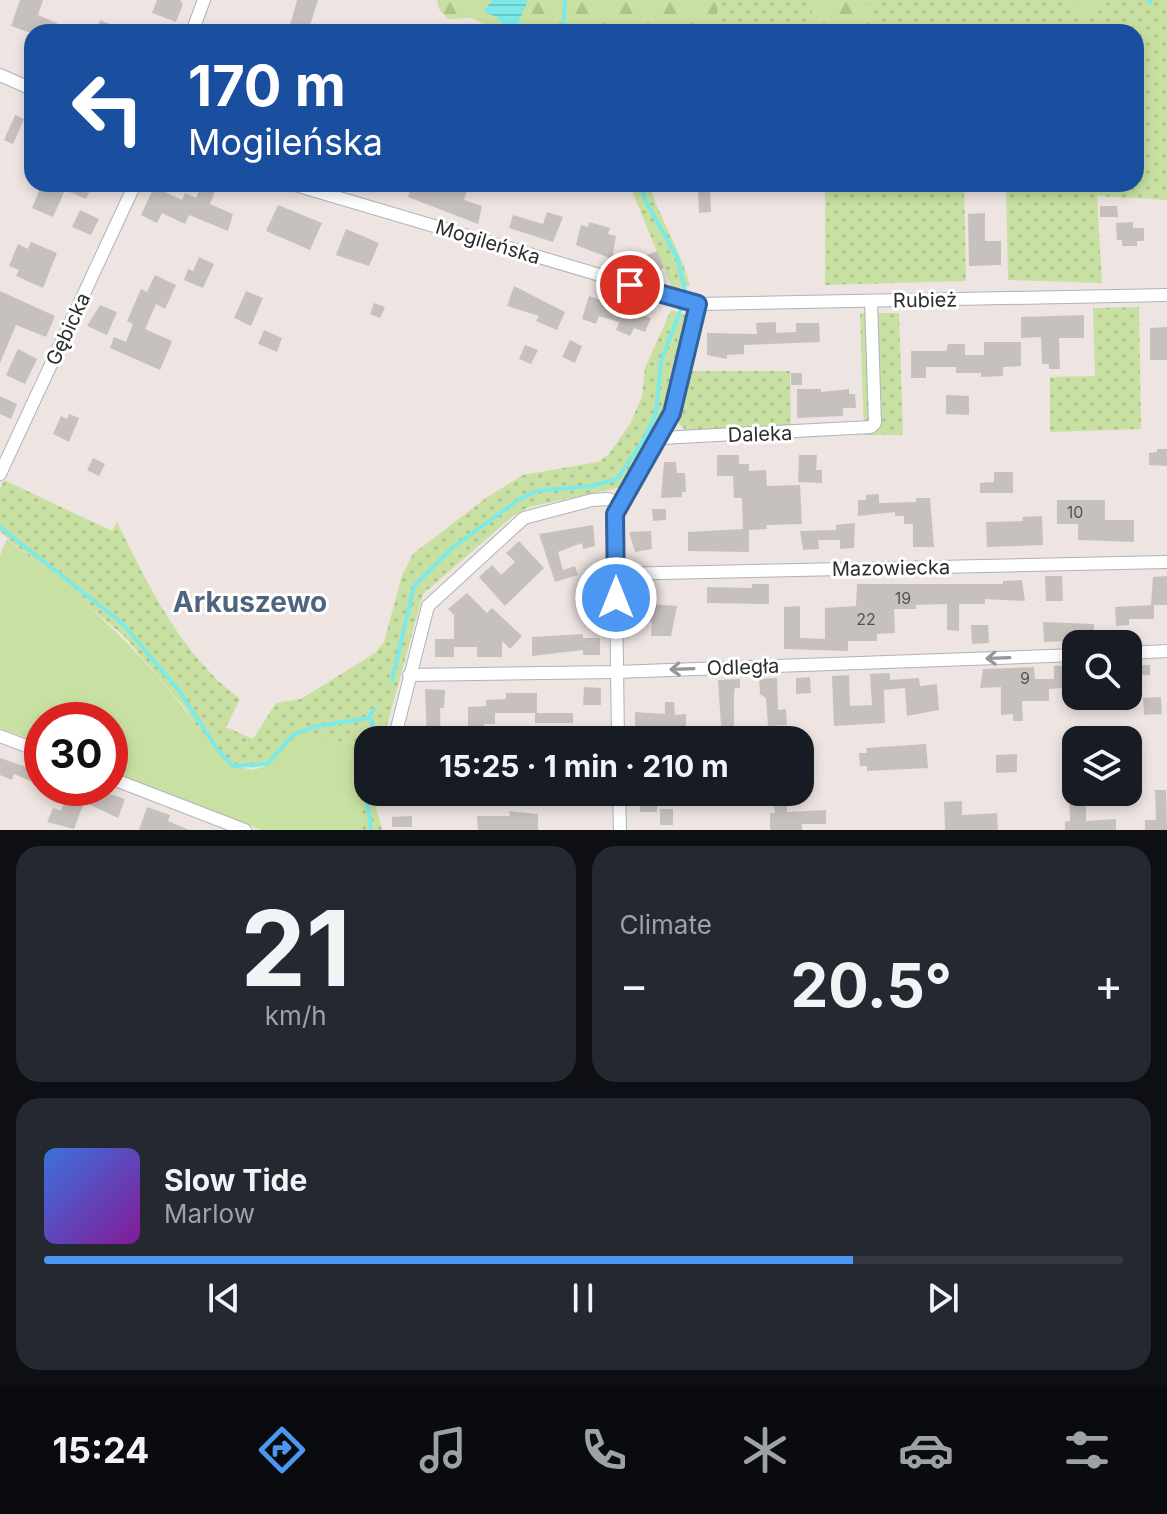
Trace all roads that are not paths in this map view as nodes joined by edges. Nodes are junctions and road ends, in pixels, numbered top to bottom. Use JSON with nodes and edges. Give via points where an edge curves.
{"nodes":[{"id":1,"x":204,"y":0,"type":"edge"},
{"id":2,"x":195,"y":24,"type":"edge"},
{"id":3,"x":0,"y":75,"type":"edge"},
{"id":4,"x":24,"y":86,"type":"edge"},
{"id":5,"x":131,"y":192,"type":"edge"},
{"id":6,"x":319,"y":192,"type":"edge"},
{"id":7,"x":1167,"y":295,"type":"edge"},
{"id":8,"x":684,"y":301,"type":"joint"},
{"id":9,"x":871,"y":301,"type":"junction"},
{"id":10,"x":698,"y":304,"type":"junction"},
{"id":11,"x":661,"y":438,"type":"junction"},
{"id":12,"x":0,"y":474,"type":"edge"},
{"id":13,"x":619,"y":503,"type":"junction"},
{"id":14,"x":1167,"y":562,"type":"edge"},
{"id":15,"x":615,"y":574,"type":"junction"},
{"id":16,"x":1167,"y":651,"type":"edge"},
{"id":17,"x":1142,"y":652,"type":"edge"},
{"id":18,"x":1062,"y":656,"type":"edge"},
{"id":19,"x":616,"y":672,"type":"junction"},
{"id":20,"x":409,"y":675,"type":"junction"},
{"id":21,"x":397,"y":726,"type":"edge"},
{"id":22,"x":618,"y":726,"type":"edge"},
{"id":23,"x":0,"y":736,"type":"edge"},
{"id":24,"x":24,"y":745,"type":"edge"},
{"id":25,"x":128,"y":785,"type":"edge"},
{"id":26,"x":619,"y":806,"type":"edge"},
{"id":27,"x":245,"y":830,"type":"edge"},
{"id":28,"x":620,"y":830,"type":"edge"}],
"edges":[{"from":1,"to":2,"type":"street"},
{"from":3,"to":4,"type":"street"},
{"from":5,"to":12,"type":"street","name":"Gębicka"},
{"from":6,"to":8,"type":"street","name":"Mogileńska"},
{"from":7,"to":9,"type":"street","name":"Rubież"},
{"from":8,"to":10,"type":"street","name":"Rubież"},
{"from":9,"to":10,"type":"street","name":"Rubież"},
{"from":9,"to":11,"type":"street","name":"Daleka","via":[[875,423],[859,430]]},
{"from":10,"to":11,"type":"street"},
{"from":11,"to":13,"type":"street"},
{"from":13,"to":15,"type":"street"},
{"from":13,"to":20,"type":"street","via":[[592,500],[524,518],[428,606]]},
{"from":14,"to":15,"type":"street","name":"Mazowiecka"},
{"from":15,"to":19,"type":"street"},
{"from":16,"to":17,"type":"street"},
{"from":18,"to":19,"type":"street","name":"Odległa","one_way":true},
{"from":19,"to":20,"type":"street","name":"Odległa"},
{"from":19,"to":22,"type":"street"},
{"from":20,"to":21,"type":"street"},
{"from":23,"to":24,"type":"street"},
{"from":25,"to":27,"type":"street"},
{"from":26,"to":28,"type":"street"}]}
